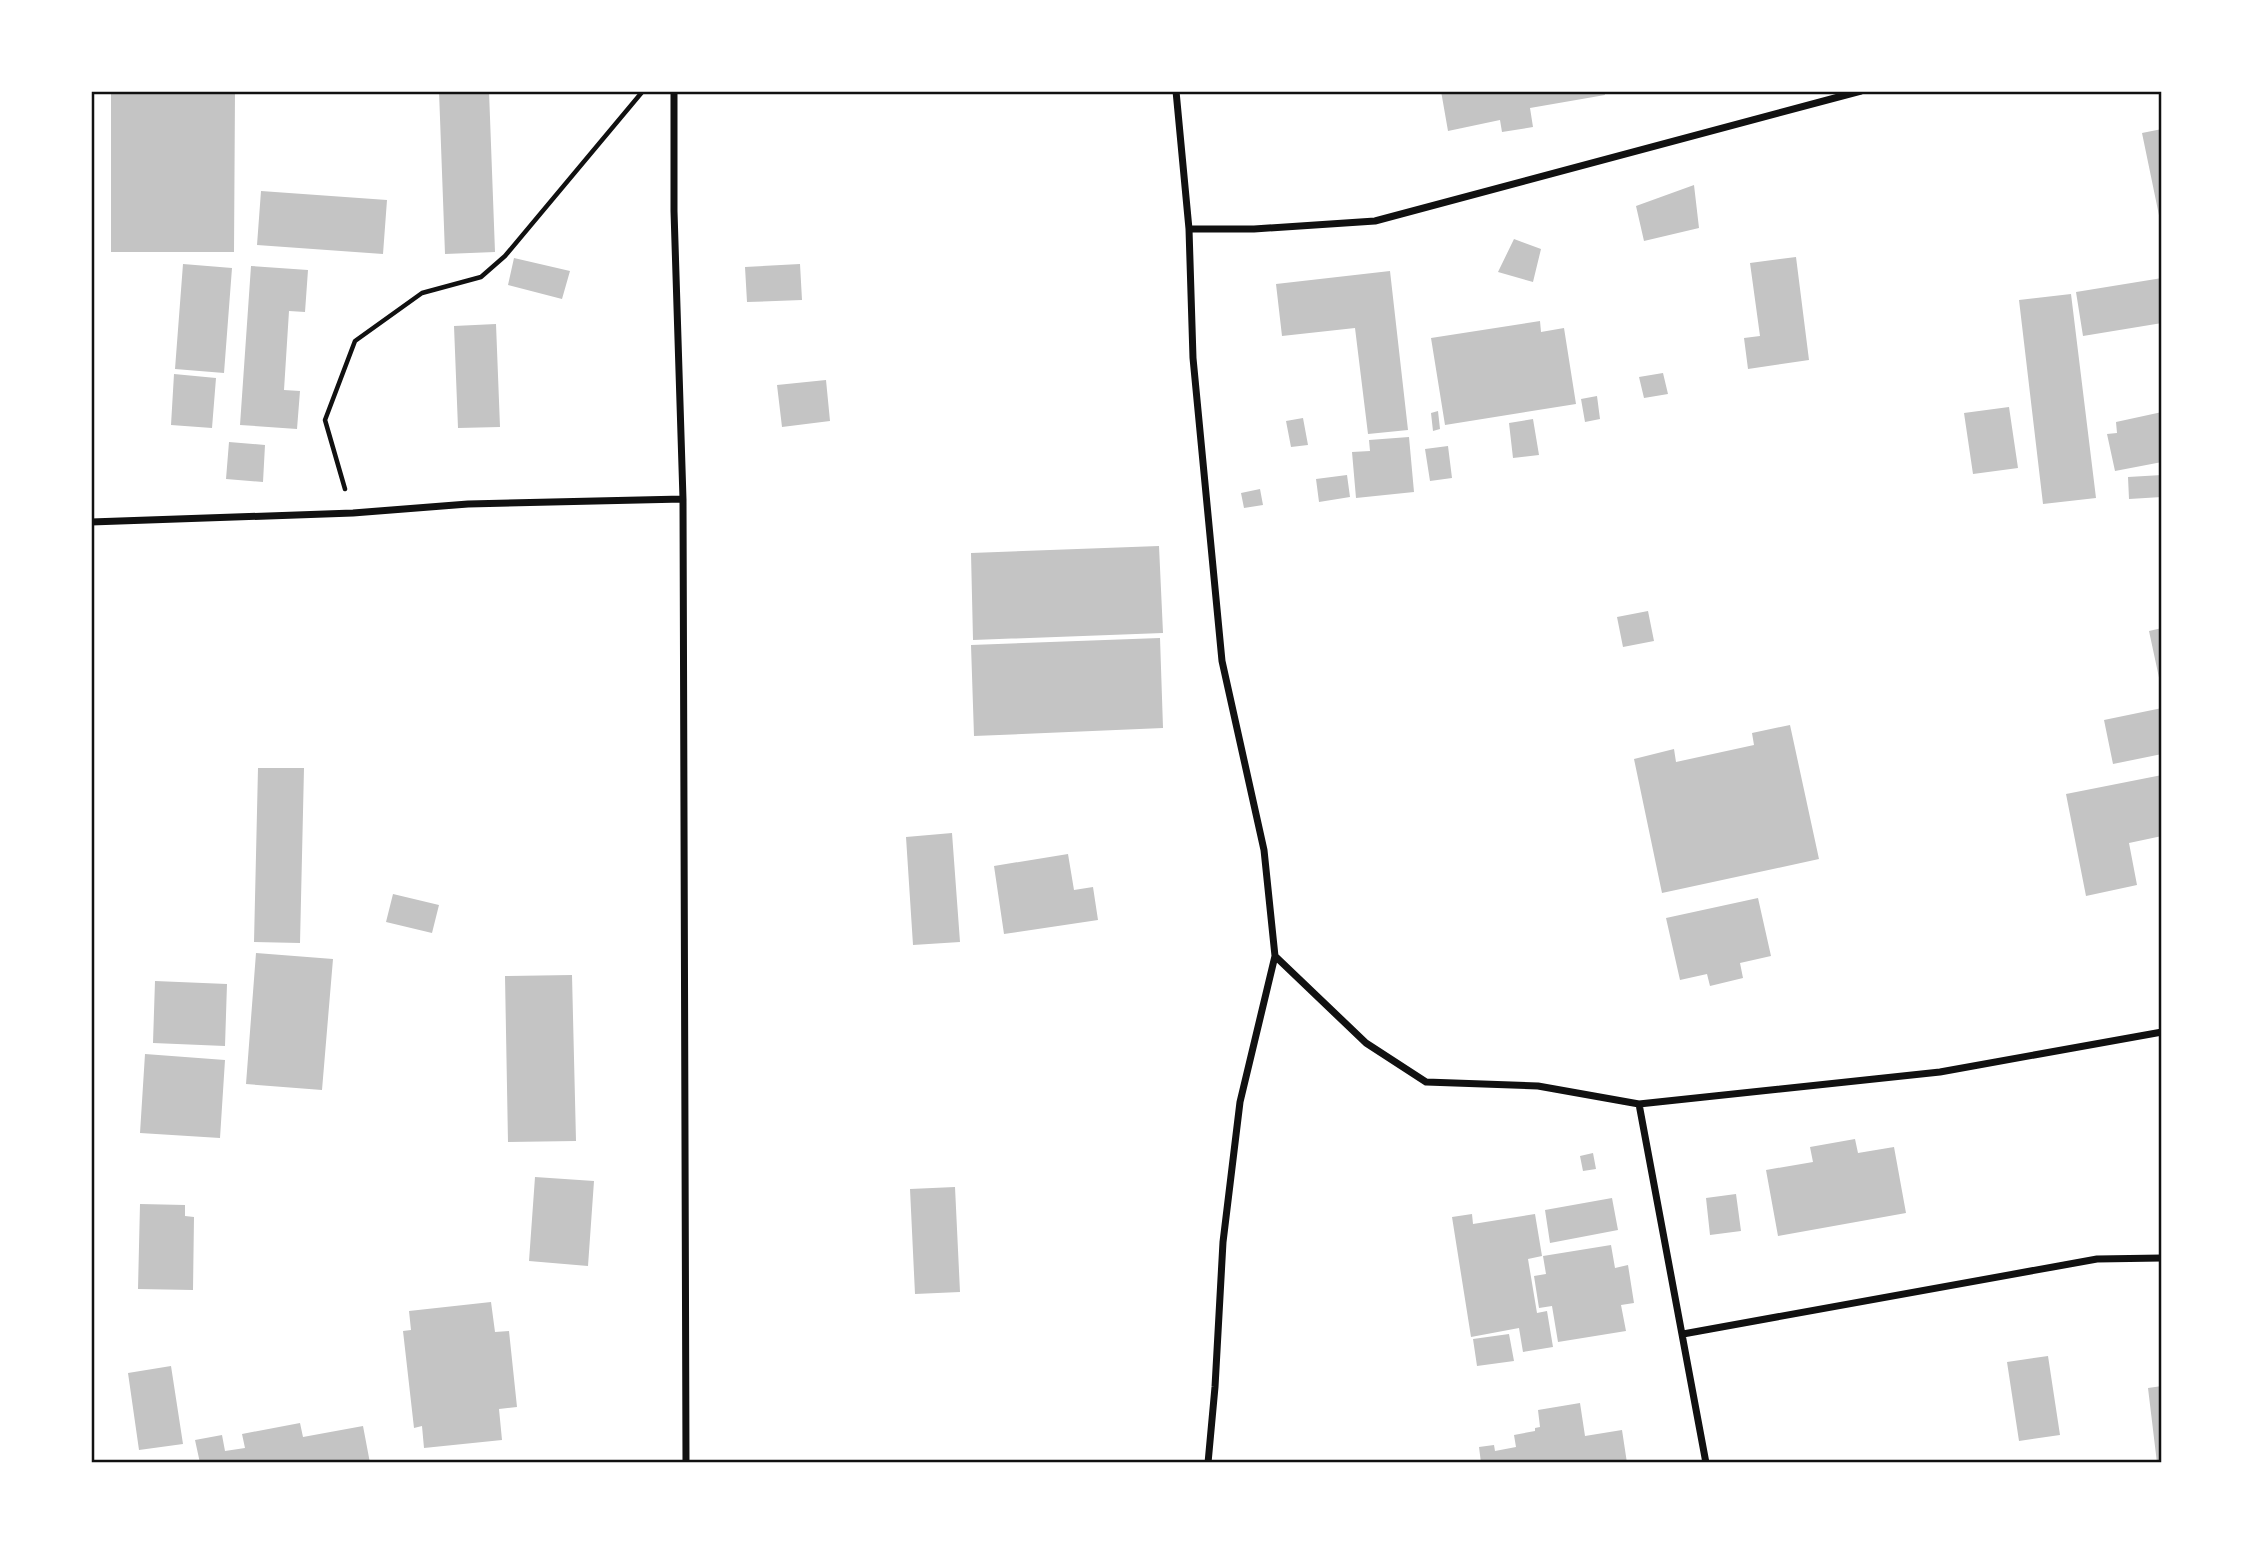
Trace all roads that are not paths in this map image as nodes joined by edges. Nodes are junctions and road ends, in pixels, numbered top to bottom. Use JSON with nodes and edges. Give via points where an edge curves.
{"nodes":[{"id":1,"x":674,"y":91,"type":"edge"},
{"id":2,"x":1176,"y":91,"type":"edge"},
{"id":3,"x":1861,"y":91,"type":"edge"},
{"id":4,"x":1189,"y":229,"type":"junction"},
{"id":5,"x":683,"y":499,"type":"junction"},
{"id":6,"x":91,"y":522,"type":"edge"},
{"id":7,"x":1275,"y":956,"type":"junction"},
{"id":8,"x":2162,"y":1032,"type":"edge"},
{"id":9,"x":1639,"y":1104,"type":"junction"},
{"id":10,"x":2162,"y":1258,"type":"edge"},
{"id":11,"x":1683,"y":1334,"type":"junction"},
{"id":12,"x":686,"y":1463,"type":"edge"},
{"id":13,"x":1208,"y":1463,"type":"edge"},
{"id":14,"x":1706,"y":1463,"type":"edge"}],
"edges":[{"from":1,"to":5,"type":"street"},
{"from":2,"to":4,"type":"street"},
{"from":3,"to":4,"type":"street","via":[[1376,221]]},
{"from":4,"to":7,"type":"street","via":[[1193,358],[1222,661],[1264,850]]},
{"from":5,"to":6,"type":"street"},
{"from":5,"to":12,"type":"street"},
{"from":7,"to":9,"type":"street","via":[[1366,1043],[1426,1082],[1538,1086]]},
{"from":7,"to":13,"type":"street","via":[[1240,1102],[1223,1242]]},
{"from":8,"to":9,"type":"street","via":[[1940,1073]]},
{"from":9,"to":11,"type":"street"},
{"from":10,"to":11,"type":"street","via":[[2097,1259]]},
{"from":11,"to":14,"type":"street"}]}
